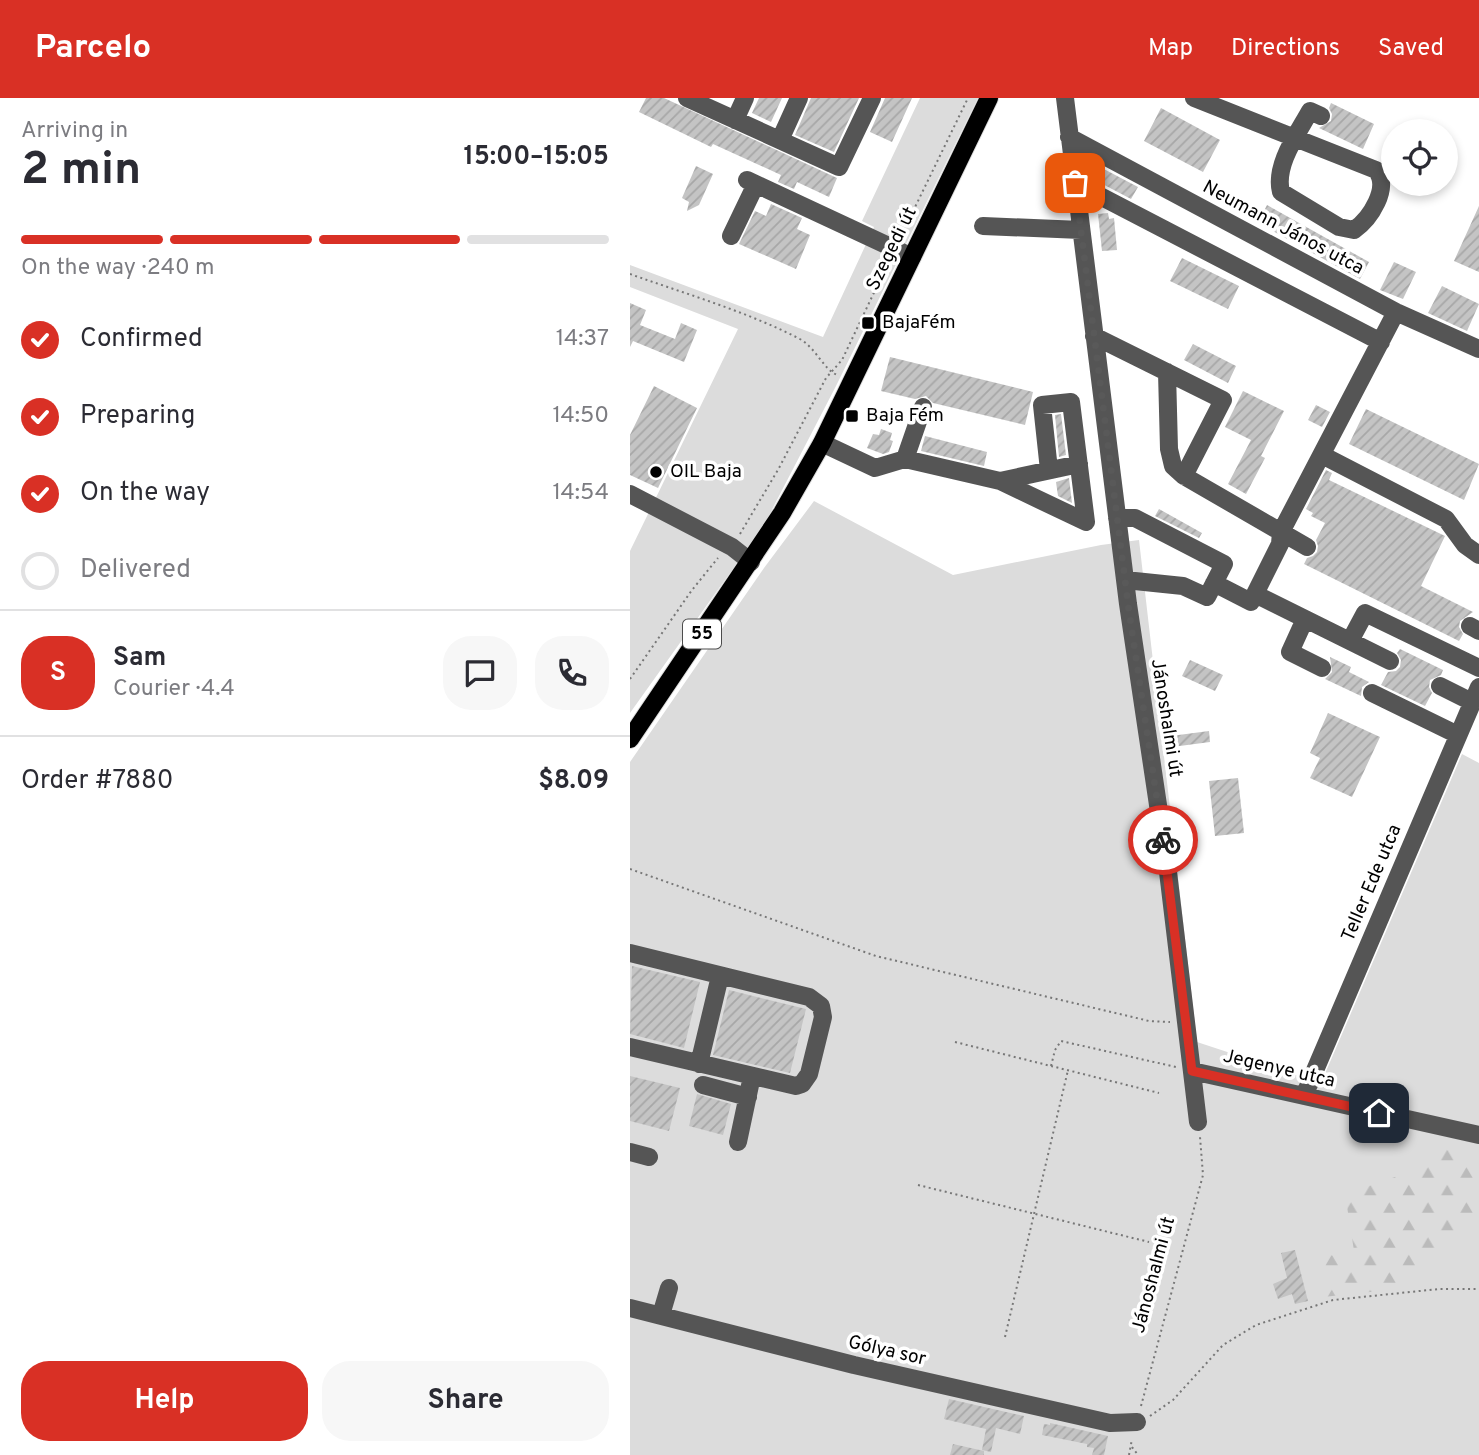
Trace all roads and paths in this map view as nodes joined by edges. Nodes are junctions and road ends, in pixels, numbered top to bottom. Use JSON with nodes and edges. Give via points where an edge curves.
{"nodes":[{"id":1,"x":745,"y":98,"type":"edge"},
{"id":2,"x":799,"y":98,"type":"edge"},
{"id":3,"x":872,"y":98,"type":"edge"},
{"id":4,"x":968,"y":98,"type":"edge"},
{"id":5,"x":989,"y":98,"type":"edge"},
{"id":6,"x":1065,"y":98,"type":"edge"},
{"id":7,"x":1194,"y":98,"type":"edge"},
{"id":8,"x":690,"y":99,"type":"edge"},
{"id":9,"x":1321,"y":116,"type":"dead end"},
{"id":10,"x":735,"y":120,"type":"junction"},
{"id":11,"x":1069,"y":136,"type":"junction"},
{"id":12,"x":1296,"y":137,"type":"junction"},
{"id":13,"x":780,"y":140,"type":"junction"},
{"id":14,"x":1075,"y":183,"type":"junction"},
{"id":15,"x":982,"y":226,"type":"dead end"},
{"id":16,"x":1081,"y":230,"type":"junction"},
{"id":17,"x":732,"y":236,"type":"dead end"},
{"id":18,"x":895,"y":249,"type":"junction"},
{"id":19,"x":912,"y":257,"type":"junction"},
{"id":20,"x":630,"y":274,"type":"edge"},
{"id":21,"x":1396,"y":312,"type":"junction"},
{"id":22,"x":1094,"y":335,"type":"junction"},
{"id":23,"x":1381,"y":342,"type":"junction"},
{"id":24,"x":1479,"y":349,"type":"edge"},
{"id":25,"x":831,"y":372,"type":"junction"},
{"id":26,"x":1167,"y":372,"type":"junction"},
{"id":27,"x":851,"y":381,"type":"junction"},
{"id":28,"x":923,"y":407,"type":"dead end"},
{"id":29,"x":821,"y":443,"type":"junction"},
{"id":30,"x":1322,"y":455,"type":"junction"},
{"id":31,"x":905,"y":460,"type":"junction"},
{"id":32,"x":1079,"y":464,"type":"junction"},
{"id":33,"x":1049,"y":470,"type":"junction"},
{"id":34,"x":1184,"y":476,"type":"junction"},
{"id":35,"x":1000,"y":481,"type":"junction"},
{"id":36,"x":630,"y":494,"type":"edge"},
{"id":37,"x":1117,"y":519,"type":"junction"},
{"id":38,"x":1281,"y":532,"type":"junction"},
{"id":39,"x":732,"y":547,"type":"junction"},
{"id":40,"x":1307,"y":547,"type":"dead end"},
{"id":41,"x":1479,"y":555,"type":"edge"},
{"id":42,"x":751,"y":562,"type":"junction"},
{"id":43,"x":1125,"y":580,"type":"junction"},
{"id":44,"x":1214,"y":583,"type":"junction"},
{"id":45,"x":1255,"y":594,"type":"junction"},
{"id":46,"x":1305,"y":619,"type":"junction"},
{"id":47,"x":1350,"y":642,"type":"junction"},
{"id":48,"x":1390,"y":661,"type":"dead end"},
{"id":49,"x":1322,"y":668,"type":"dead end"},
{"id":50,"x":1479,"y":668,"type":"edge"},
{"id":51,"x":630,"y":679,"type":"edge"},
{"id":52,"x":1440,"y":686,"type":"dead end"},
{"id":53,"x":1372,"y":693,"type":"dead end"},
{"id":54,"x":1476,"y":694,"type":"edge"},
{"id":55,"x":1458,"y":735,"type":"junction"},
{"id":56,"x":630,"y":739,"type":"edge"},
{"id":57,"x":630,"y":869,"type":"edge"},
{"id":58,"x":630,"y":953,"type":"edge"},
{"id":59,"x":720,"y":976,"type":"junction"},
{"id":60,"x":1186,"y":1023,"type":"junction"},
{"id":61,"x":955,"y":1042,"type":"dead end"},
{"id":62,"x":630,"y":1048,"type":"edge"},
{"id":63,"x":699,"y":1064,"type":"junction"},
{"id":64,"x":1192,"y":1065,"type":"junction"},
{"id":65,"x":1051,"y":1066,"type":"junction"},
{"id":66,"x":1068,"y":1070,"type":"junction"},
{"id":67,"x":752,"y":1076,"type":"junction"},
{"id":68,"x":704,"y":1085,"type":"dead end"},
{"id":69,"x":1159,"y":1093,"type":"dead end"},
{"id":70,"x":1304,"y":1096,"type":"junction"},
{"id":71,"x":748,"y":1097,"type":"junction"},
{"id":72,"x":1198,"y":1122,"type":"joint"},
{"id":73,"x":1479,"y":1135,"type":"edge"},
{"id":74,"x":738,"y":1142,"type":"dead end"},
{"id":75,"x":630,"y":1152,"type":"edge"},
{"id":76,"x":649,"y":1157,"type":"dead end"},
{"id":77,"x":918,"y":1185,"type":"dead end"},
{"id":78,"x":1034,"y":1214,"type":"junction"},
{"id":79,"x":1149,"y":1242,"type":"dead end"},
{"id":80,"x":669,"y":1288,"type":"dead end"},
{"id":81,"x":1479,"y":1289,"type":"edge"},
{"id":82,"x":630,"y":1308,"type":"edge"},
{"id":83,"x":661,"y":1315,"type":"junction"},
{"id":84,"x":1005,"y":1337,"type":"dead end"},
{"id":85,"x":1137,"y":1422,"type":"junction"},
{"id":86,"x":1131,"y":1446,"type":"junction"},
{"id":87,"x":1129,"y":1455,"type":"edge"},
{"id":88,"x":1138,"y":1455,"type":"edge"}],
"edges":[{"from":1,"to":10,"type":"street"},
{"from":2,"to":13,"type":"street"},
{"from":3,"to":13,"type":"street","via":[[839,167]]},
{"from":4,"to":18,"type":"path"},
{"from":5,"to":19,"type":"main road","name":"Szegedi út","number":"55"},
{"from":6,"to":11,"type":"street","name":"Jánoshalmi út"},
{"from":7,"to":12,"type":"street"},
{"from":8,"to":10,"type":"street"},
{"from":9,"to":12,"type":"street","via":[[1310,111]]},
{"from":10,"to":13,"type":"street"},
{"from":11,"to":14,"type":"street","name":"Jánoshalmi út"},
{"from":11,"to":21,"type":"street","name":"Neumann János utca"},
{"from":12,"to":12,"type":"street","via":[[1380,175],[1381,190],[1360,226],[1339,227],[1281,192],[1279,179]]},
{"from":14,"to":16,"type":"street","name":"Jánoshalmi út"},
{"from":14,"to":23,"type":"street"},
{"from":15,"to":16,"type":"street"},
{"from":16,"to":22,"type":"street","name":"Jánoshalmi út"},
{"from":17,"to":18,"type":"street","via":[[751,182]]},
{"from":18,"to":19,"type":"street"},
{"from":18,"to":25,"type":"path","via":[[842,360]]},
{"from":19,"to":27,"type":"main road","name":"Szegedi út","number":"55"},
{"from":20,"to":25,"type":"path","via":[[800,338]]},
{"from":21,"to":23,"type":"street"},
{"from":21,"to":24,"type":"street","name":"Neumann János utca"},
{"from":22,"to":26,"type":"street"},
{"from":22,"to":37,"type":"street","name":"Jánoshalmi út"},
{"from":23,"to":30,"type":"street"},
{"from":25,"to":27,"type":"path"},
{"from":25,"to":39,"type":"path"},
{"from":26,"to":34,"type":"street","via":[[1169,449],[1173,466]]},
{"from":26,"to":34,"type":"street","via":[[1223,401]]},
{"from":27,"to":29,"type":"main road","name":"Szegedi út","number":"55"},
{"from":28,"to":31,"type":"street"},
{"from":29,"to":31,"type":"street","via":[[875,468]]},
{"from":29,"to":42,"type":"main road","name":"Szegedi út","number":"55"},
{"from":30,"to":38,"type":"street"},
{"from":30,"to":41,"type":"street","via":[[1446,519],[1465,545]]},
{"from":31,"to":35,"type":"street"},
{"from":32,"to":33,"type":"street"},
{"from":32,"to":33,"type":"street","via":[[1071,402],[1042,405]]},
{"from":32,"to":35,"type":"street","via":[[1086,522]]},
{"from":33,"to":35,"type":"street"},
{"from":34,"to":38,"type":"street"},
{"from":36,"to":39,"type":"street"},
{"from":37,"to":43,"type":"street","name":"Jánoshalmi út"},
{"from":37,"to":44,"type":"street","via":[[1135,518],[1224,564]]},
{"from":38,"to":40,"type":"street"},
{"from":38,"to":45,"type":"street","via":[[1280,544]]},
{"from":39,"to":42,"type":"street"},
{"from":39,"to":51,"type":"path","via":[[708,569]]},
{"from":42,"to":56,"type":"main road","number":"55"},
{"from":43,"to":44,"type":"street","via":[[1183,586],[1207,597]]},
{"from":43,"to":60,"type":"street","name":"Jánoshalmi út"},
{"from":44,"to":45,"type":"street","via":[[1251,602]]},
{"from":45,"to":46,"type":"street"},
{"from":46,"to":47,"type":"street"},
{"from":46,"to":49,"type":"street","via":[[1290,652]]},
{"from":47,"to":48,"type":"street"},
{"from":47,"to":50,"type":"street","via":[[1365,613]]},
{"from":52,"to":54,"type":"street"},
{"from":53,"to":55,"type":"street"},
{"from":54,"to":55,"type":"street","name":"Teller Ede utca"},
{"from":55,"to":70,"type":"street","name":"Teller Ede utca"},
{"from":57,"to":60,"type":"path","via":[[876,956],[1149,1021]]},
{"from":58,"to":59,"type":"street"},
{"from":59,"to":63,"type":"street"},
{"from":59,"to":67,"type":"street","via":[[809,997],[823,1009],[805,1082],[796,1086]]},
{"from":60,"to":64,"type":"street","name":"Jánoshalmi út"},
{"from":61,"to":65,"type":"path"},
{"from":62,"to":63,"type":"street"},
{"from":63,"to":67,"type":"street"},
{"from":64,"to":65,"type":"path","via":[[1182,1069],[1061,1041]]},
{"from":64,"to":70,"type":"street","name":"Jegenye utca"},
{"from":64,"to":72,"type":"street","name":"Jánoshalmi út"},
{"from":65,"to":66,"type":"path"},
{"from":66,"to":69,"type":"path"},
{"from":66,"to":78,"type":"path"},
{"from":67,"to":71,"type":"street"},
{"from":68,"to":71,"type":"street"},
{"from":70,"to":73,"type":"street","name":"Jegenye utca"},
{"from":71,"to":74,"type":"street"},
{"from":72,"to":85,"type":"path","name":"Jánoshalmi út","via":[[1203,1175]]},
{"from":75,"to":76,"type":"street"},
{"from":77,"to":78,"type":"path"},
{"from":78,"to":79,"type":"path"},
{"from":78,"to":84,"type":"path"},
{"from":80,"to":83,"type":"street"},
{"from":81,"to":85,"type":"path","via":[[1333,1300],[1256,1325],[1223,1345],[1173,1400]]},
{"from":82,"to":83,"type":"street","name":"Gólya sor"},
{"from":83,"to":85,"type":"street","name":"Gólya sor","via":[[1110,1423]]},
{"from":85,"to":86,"type":"path","name":"Jánoshalmi út"},
{"from":86,"to":87,"type":"path","name":"Jánoshalmi út"},
{"from":86,"to":88,"type":"path"}]}
